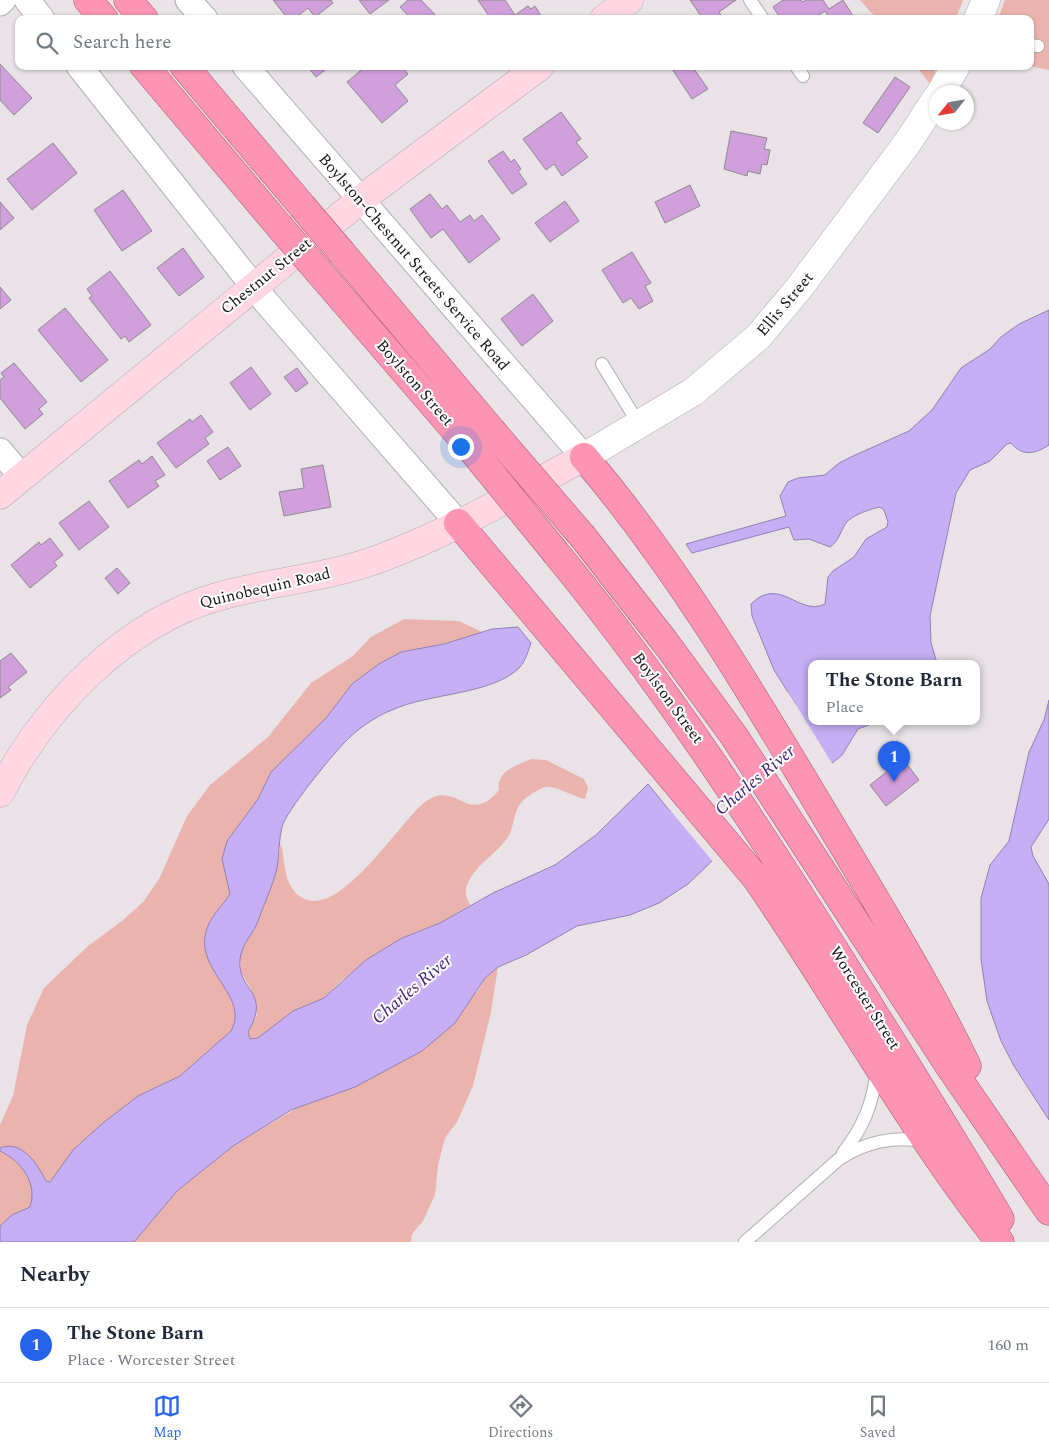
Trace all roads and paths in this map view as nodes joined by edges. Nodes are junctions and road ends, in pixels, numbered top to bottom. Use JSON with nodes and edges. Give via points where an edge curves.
{"nodes":[{"id":1,"x":3,"y":0,"type":"edge"},
{"id":2,"x":27,"y":0,"type":"edge"},
{"id":3,"x":88,"y":0,"type":"edge"},
{"id":4,"x":128,"y":0,"type":"edge"},
{"id":5,"x":188,"y":0,"type":"edge"},
{"id":6,"x":629,"y":0,"type":"edge"},
{"id":7,"x":750,"y":0,"type":"edge"},
{"id":8,"x":986,"y":0,"type":"edge"},
{"id":9,"x":0,"y":3,"type":"edge"},
{"id":10,"x":39,"y":15,"type":"edge"},
{"id":11,"x":101,"y":15,"type":"edge"},
{"id":12,"x":141,"y":15,"type":"edge"},
{"id":13,"x":201,"y":15,"type":"edge"},
{"id":14,"x":609,"y":15,"type":"edge"},
{"id":15,"x":760,"y":15,"type":"edge"},
{"id":16,"x":980,"y":15,"type":"edge"},
{"id":17,"x":82,"y":70,"type":"edge"},
{"id":18,"x":147,"y":70,"type":"edge"},
{"id":19,"x":187,"y":70,"type":"edge"},
{"id":20,"x":248,"y":70,"type":"edge"},
{"id":21,"x":535,"y":70,"type":"edge"},
{"id":22,"x":954,"y":70,"type":"edge"},
{"id":23,"x":945,"y":85,"type":"edge"},
{"id":24,"x":929,"y":109,"type":"edge"},
{"id":25,"x":360,"y":200,"type":"junction"},
{"id":26,"x":253,"y":286,"type":"junction"},
{"id":27,"x":602,"y":364,"type":"dead end"},
{"id":28,"x":640,"y":426,"type":"junction"},
{"id":29,"x":0,"y":451,"type":"edge"},
{"id":30,"x":584,"y":457,"type":"junction"},
{"id":31,"x":22,"y":477,"type":"junction"},
{"id":32,"x":0,"y":495,"type":"edge"},
{"id":33,"x":458,"y":523,"type":"junction"},
{"id":34,"x":734,"y":736,"type":"joint"},
{"id":35,"x":710,"y":757,"type":"joint"},
{"id":36,"x":0,"y":792,"type":"edge"},
{"id":37,"x":878,"y":1065,"type":"junction"},
{"id":38,"x":926,"y":1141,"type":"junction"},
{"id":39,"x":1009,"y":1153,"type":"junction"},
{"id":40,"x":839,"y":1159,"type":"junction"},
{"id":41,"x":1049,"y":1211,"type":"edge"},
{"id":42,"x":745,"y":1242,"type":"edge"},
{"id":43,"x":1000,"y":1242,"type":"edge"},
{"id":44,"x":1014,"y":1242,"type":"edge"}],
"edges":[{"from":1,"to":9,"type":"street"},
{"from":2,"to":10,"type":"street"},
{"from":3,"to":11,"type":"highway"},
{"from":4,"to":12,"type":"highway"},
{"from":5,"to":13,"type":"street"},
{"from":6,"to":14,"type":"main road"},
{"from":7,"to":15,"type":"lane"},
{"from":8,"to":16,"type":"street"},
{"from":17,"to":26,"type":"street"},
{"from":18,"to":35,"type":"highway","name":"Boylston Street","bridge":true,"via":[[468,444],[638,656]]},
{"from":19,"to":34,"type":"highway","name":"Boylston Street","bridge":true,"via":[[584,537]]},
{"from":20,"to":25,"type":"street","name":"Boylston-Chestnut Streets Service Road"},
{"from":21,"to":25,"type":"main road","name":"Chestnut Street"},
{"from":22,"to":23,"type":"street"},
{"from":24,"to":28,"type":"street","name":"Ellis Street","via":[[880,180],[772,322],[709,380]]},
{"from":25,"to":26,"type":"main road","name":"Chestnut Street"},
{"from":25,"to":30,"type":"street","name":"Boylston-Chestnut Streets Service Road"},
{"from":26,"to":31,"type":"main road","name":"Chestnut Street"},
{"from":26,"to":33,"type":"street"},
{"from":27,"to":28,"type":"lane"},
{"from":28,"to":30,"type":"street","name":"Ellis Street"},
{"from":29,"to":31,"type":"street"},
{"from":30,"to":33,"type":"main road","name":"Quinobequin Road"},
{"from":30,"to":39,"type":"highway","via":[[689,595],[764,712],[931,994]]},
{"from":31,"to":32,"type":"main road","name":"Chestnut Street"},
{"from":33,"to":36,"type":"main road","name":"Quinobequin Road","via":[[380,559],[332,573],[220,596],[157,622],[102,664],[66,700],[33,738]]},
{"from":33,"to":37,"type":"highway","via":[[740,859],[781,913]]},
{"from":34,"to":39,"type":"highway","name":"Worcester Street"},
{"from":35,"to":44,"type":"highway","name":"Worcester Street","via":[[941,1120]]},
{"from":37,"to":38,"type":"highway"},
{"from":37,"to":40,"type":"lane","via":[[863,1124]]},
{"from":38,"to":40,"type":"lane","via":[[908,1138],[882,1140]]},
{"from":38,"to":43,"type":"highway"},
{"from":39,"to":41,"type":"highway","name":"Worcester Street"},
{"from":40,"to":42,"type":"lane"}]}
